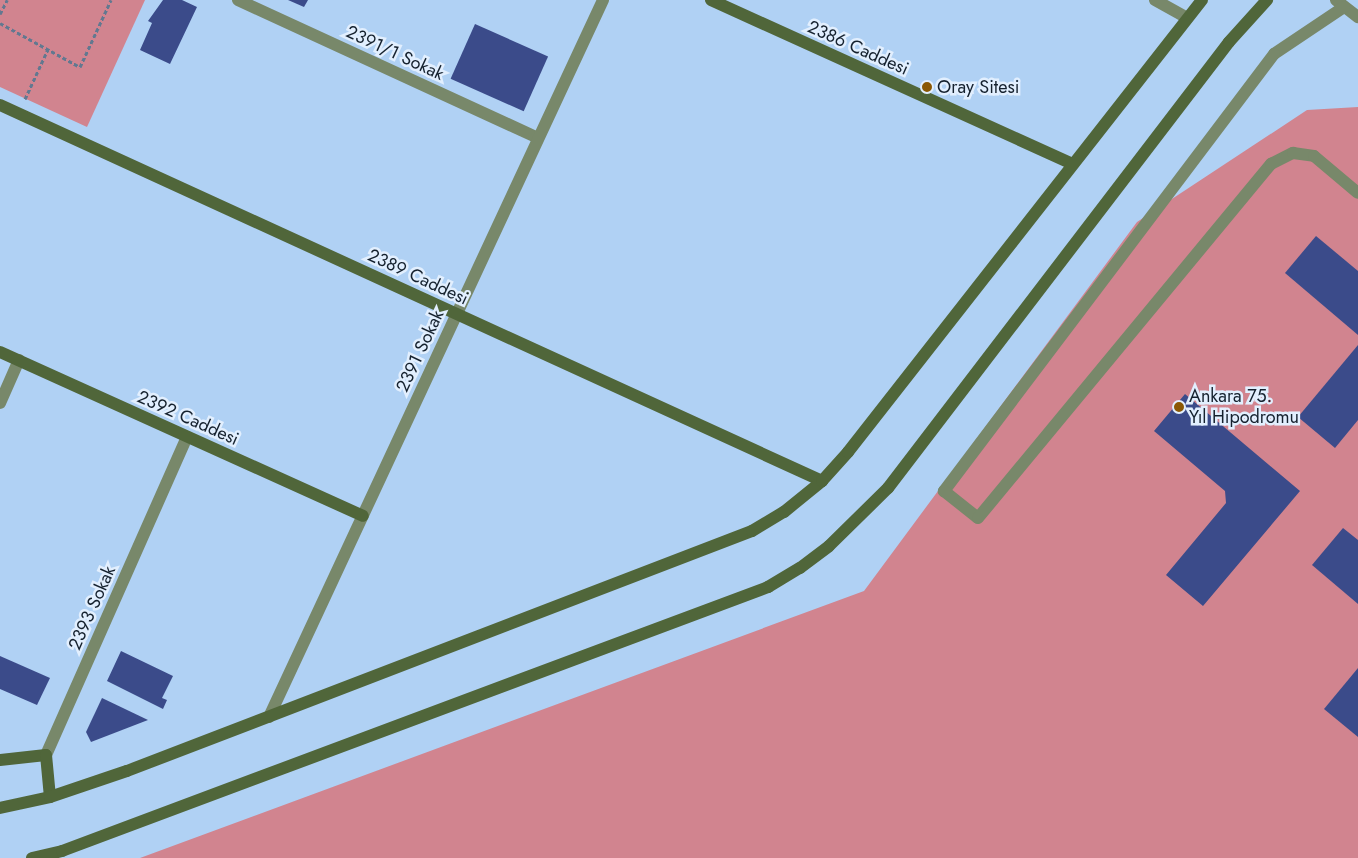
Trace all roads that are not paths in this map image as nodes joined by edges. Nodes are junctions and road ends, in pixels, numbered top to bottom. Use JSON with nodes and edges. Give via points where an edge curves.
{"nodes":[{"id":1,"x":238,"y":0,"type":"edge"},
{"id":2,"x":603,"y":0,"type":"edge"},
{"id":3,"x":711,"y":0,"type":"edge"},
{"id":4,"x":1155,"y":0,"type":"edge"},
{"id":5,"x":1202,"y":0,"type":"edge"},
{"id":6,"x":1267,"y":0,"type":"edge"},
{"id":7,"x":1340,"y":4,"type":"edge"},
{"id":8,"x":1358,"y":17,"type":"edge"},
{"id":9,"x":1187,"y":18,"type":"junction"},
{"id":10,"x":0,"y":105,"type":"edge"},
{"id":11,"x":538,"y":138,"type":"junction"},
{"id":12,"x":1073,"y":164,"type":"junction"},
{"id":13,"x":1358,"y":193,"type":"edge"},
{"id":14,"x":457,"y":314,"type":"junction"},
{"id":15,"x":0,"y":352,"type":"edge"},
{"id":16,"x":18,"y":360,"type":"junction"},
{"id":17,"x":0,"y":403,"type":"edge"},
{"id":18,"x":187,"y":437,"type":"junction"},
{"id":19,"x":822,"y":481,"type":"junction"},
{"id":20,"x":363,"y":516,"type":"junction"},
{"id":21,"x":269,"y":717,"type":"junction"},
{"id":22,"x":46,"y":755,"type":"junction"},
{"id":23,"x":0,"y":760,"type":"edge"},
{"id":24,"x":50,"y":797,"type":"junction"},
{"id":25,"x":0,"y":808,"type":"edge"},
{"id":26,"x":32,"y":858,"type":"edge"}],
"edges":[{"from":1,"to":11,"type":"street","name":"2391/1 Sokak"},
{"from":2,"to":11,"type":"street","name":"2391 Sokak"},
{"from":3,"to":12,"type":"main road","name":"2386 Caddesi"},
{"from":4,"to":9,"type":"street"},
{"from":5,"to":9,"type":"main road"},
{"from":6,"to":26,"type":"main road","via":[[1229,42],[888,488],[829,546],[800,568],[758,590],[62,851]]},
{"from":7,"to":8,"type":"street"},
{"from":7,"to":13,"type":"street","via":[[1274,54],[944,492],[978,518],[1271,164],[1292,153],[1314,156]]},
{"from":9,"to":12,"type":"main road"},
{"from":10,"to":14,"type":"main road","name":"2389 Caddesi"},
{"from":11,"to":14,"type":"street","name":"2391 Sokak"},
{"from":12,"to":19,"type":"main road"},
{"from":14,"to":19,"type":"main road","name":"2389 Caddesi"},
{"from":14,"to":20,"type":"street","name":"2391 Sokak"},
{"from":15,"to":16,"type":"main road","name":"2392 Caddesi"},
{"from":16,"to":17,"type":"street"},
{"from":16,"to":18,"type":"main road","name":"2392 Caddesi"},
{"from":18,"to":20,"type":"main road","name":"2392 Caddesi"},
{"from":18,"to":22,"type":"street","name":"2393 Sokak"},
{"from":19,"to":21,"type":"main road","via":[[784,512],[752,531]]},
{"from":20,"to":21,"type":"street","name":"2391 Sokak"},
{"from":21,"to":24,"type":"main road"},
{"from":22,"to":23,"type":"main road"},
{"from":22,"to":24,"type":"main road","name":"2393 Sokak"},
{"from":24,"to":25,"type":"main road"}]}
